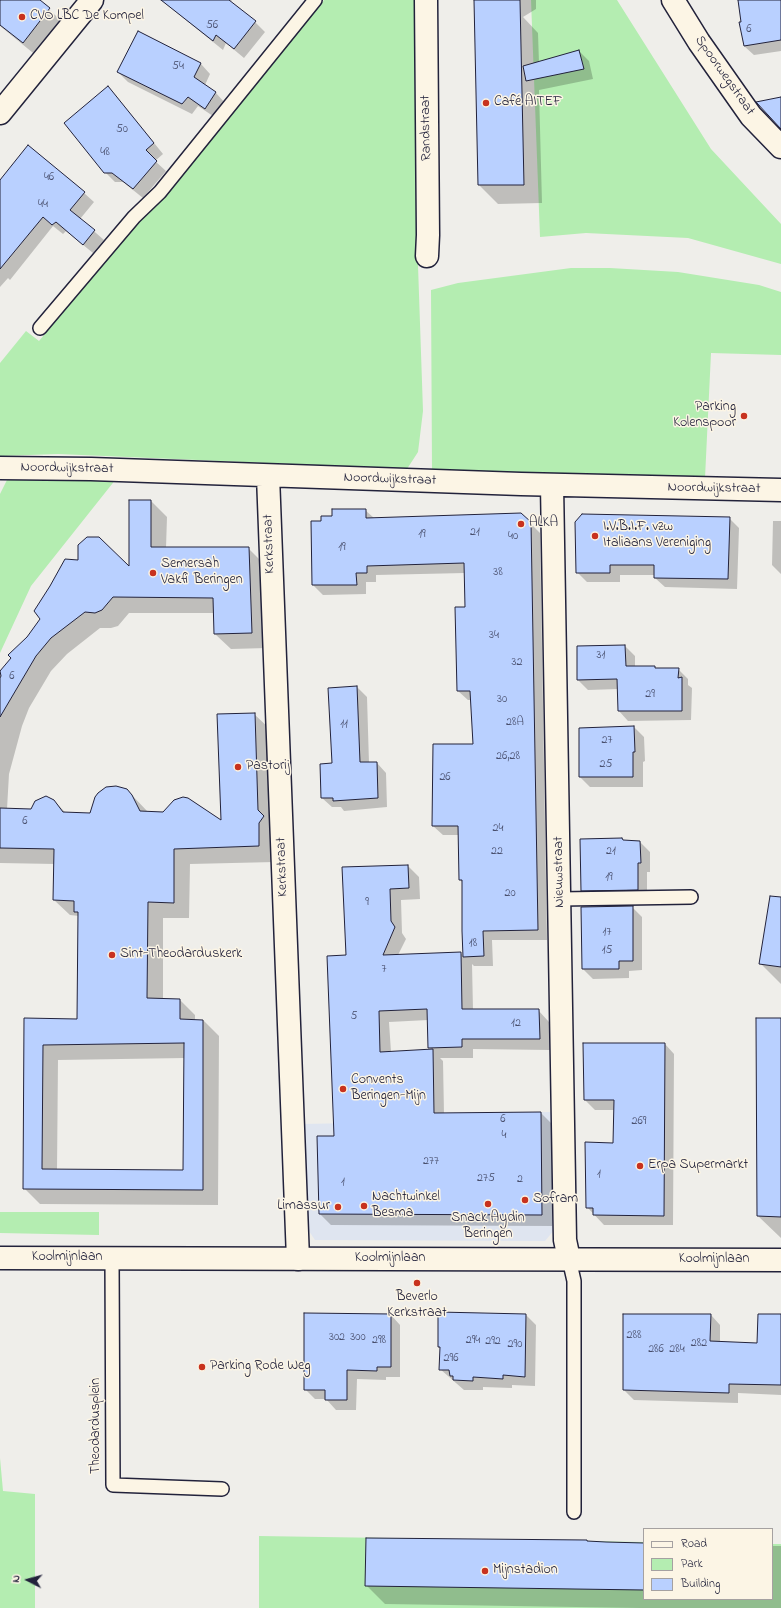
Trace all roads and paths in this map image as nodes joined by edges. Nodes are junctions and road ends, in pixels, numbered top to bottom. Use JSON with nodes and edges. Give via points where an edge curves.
{"nodes":[{"id":1,"x":92,"y":0,"type":"edge"},
{"id":2,"x":315,"y":0,"type":"edge"},
{"id":3,"x":426,"y":0,"type":"edge"},
{"id":4,"x":673,"y":0,"type":"edge"},
{"id":5,"x":0,"y":113,"type":"edge"},
{"id":6,"x":781,"y":147,"type":"edge"},
{"id":7,"x":427,"y":256,"type":"dead end"},
{"id":8,"x":40,"y":328,"type":"dead end"},
{"id":9,"x":0,"y":468,"type":"edge"},
{"id":10,"x":268,"y":476,"type":"junction"},
{"id":11,"x":552,"y":485,"type":"junction"},
{"id":12,"x":781,"y":490,"type":"edge"},
{"id":13,"x":691,"y":897,"type":"dead end"},
{"id":14,"x":560,"y":899,"type":"junction"},
{"id":15,"x":0,"y":1258,"type":"edge"},
{"id":16,"x":112,"y":1258,"type":"junction"},
{"id":17,"x":298,"y":1259,"type":"junction"},
{"id":18,"x":569,"y":1259,"type":"junction"},
{"id":19,"x":781,"y":1260,"type":"edge"},
{"id":20,"x":222,"y":1489,"type":"dead end"},
{"id":21,"x":574,"y":1512,"type":"dead end"}],
"edges":[{"from":1,"to":5,"type":"street"},
{"from":2,"to":8,"type":"lane","via":[[160,192],[134,217]]},
{"from":3,"to":7,"type":"street","name":"Randstraat"},
{"from":4,"to":6,"type":"street","name":"Spoorwegstraat","via":[[751,116]]},
{"from":9,"to":10,"type":"street","name":"Noordwijkstraat"},
{"from":10,"to":11,"type":"street","name":"Noordwijkstraat"},
{"from":10,"to":17,"type":"street","name":"Kerkstraat"},
{"from":11,"to":12,"type":"street","name":"Noordwijkstraat"},
{"from":11,"to":14,"type":"street","name":"Nieuwstraat"},
{"from":13,"to":14,"type":"lane"},
{"from":14,"to":18,"type":"street","name":"Nieuwstraat","via":[[565,1240]]},
{"from":15,"to":16,"type":"street","name":"Koolmijnlaan"},
{"from":16,"to":17,"type":"street","name":"Koolmijnlaan"},
{"from":16,"to":20,"type":"lane","name":"Theodardusplein","via":[[113,1485]]},
{"from":17,"to":18,"type":"street","name":"Koolmijnlaan"},
{"from":18,"to":19,"type":"street","name":"Koolmijnlaan"},
{"from":18,"to":21,"type":"lane","via":[[574,1281]]}]}
